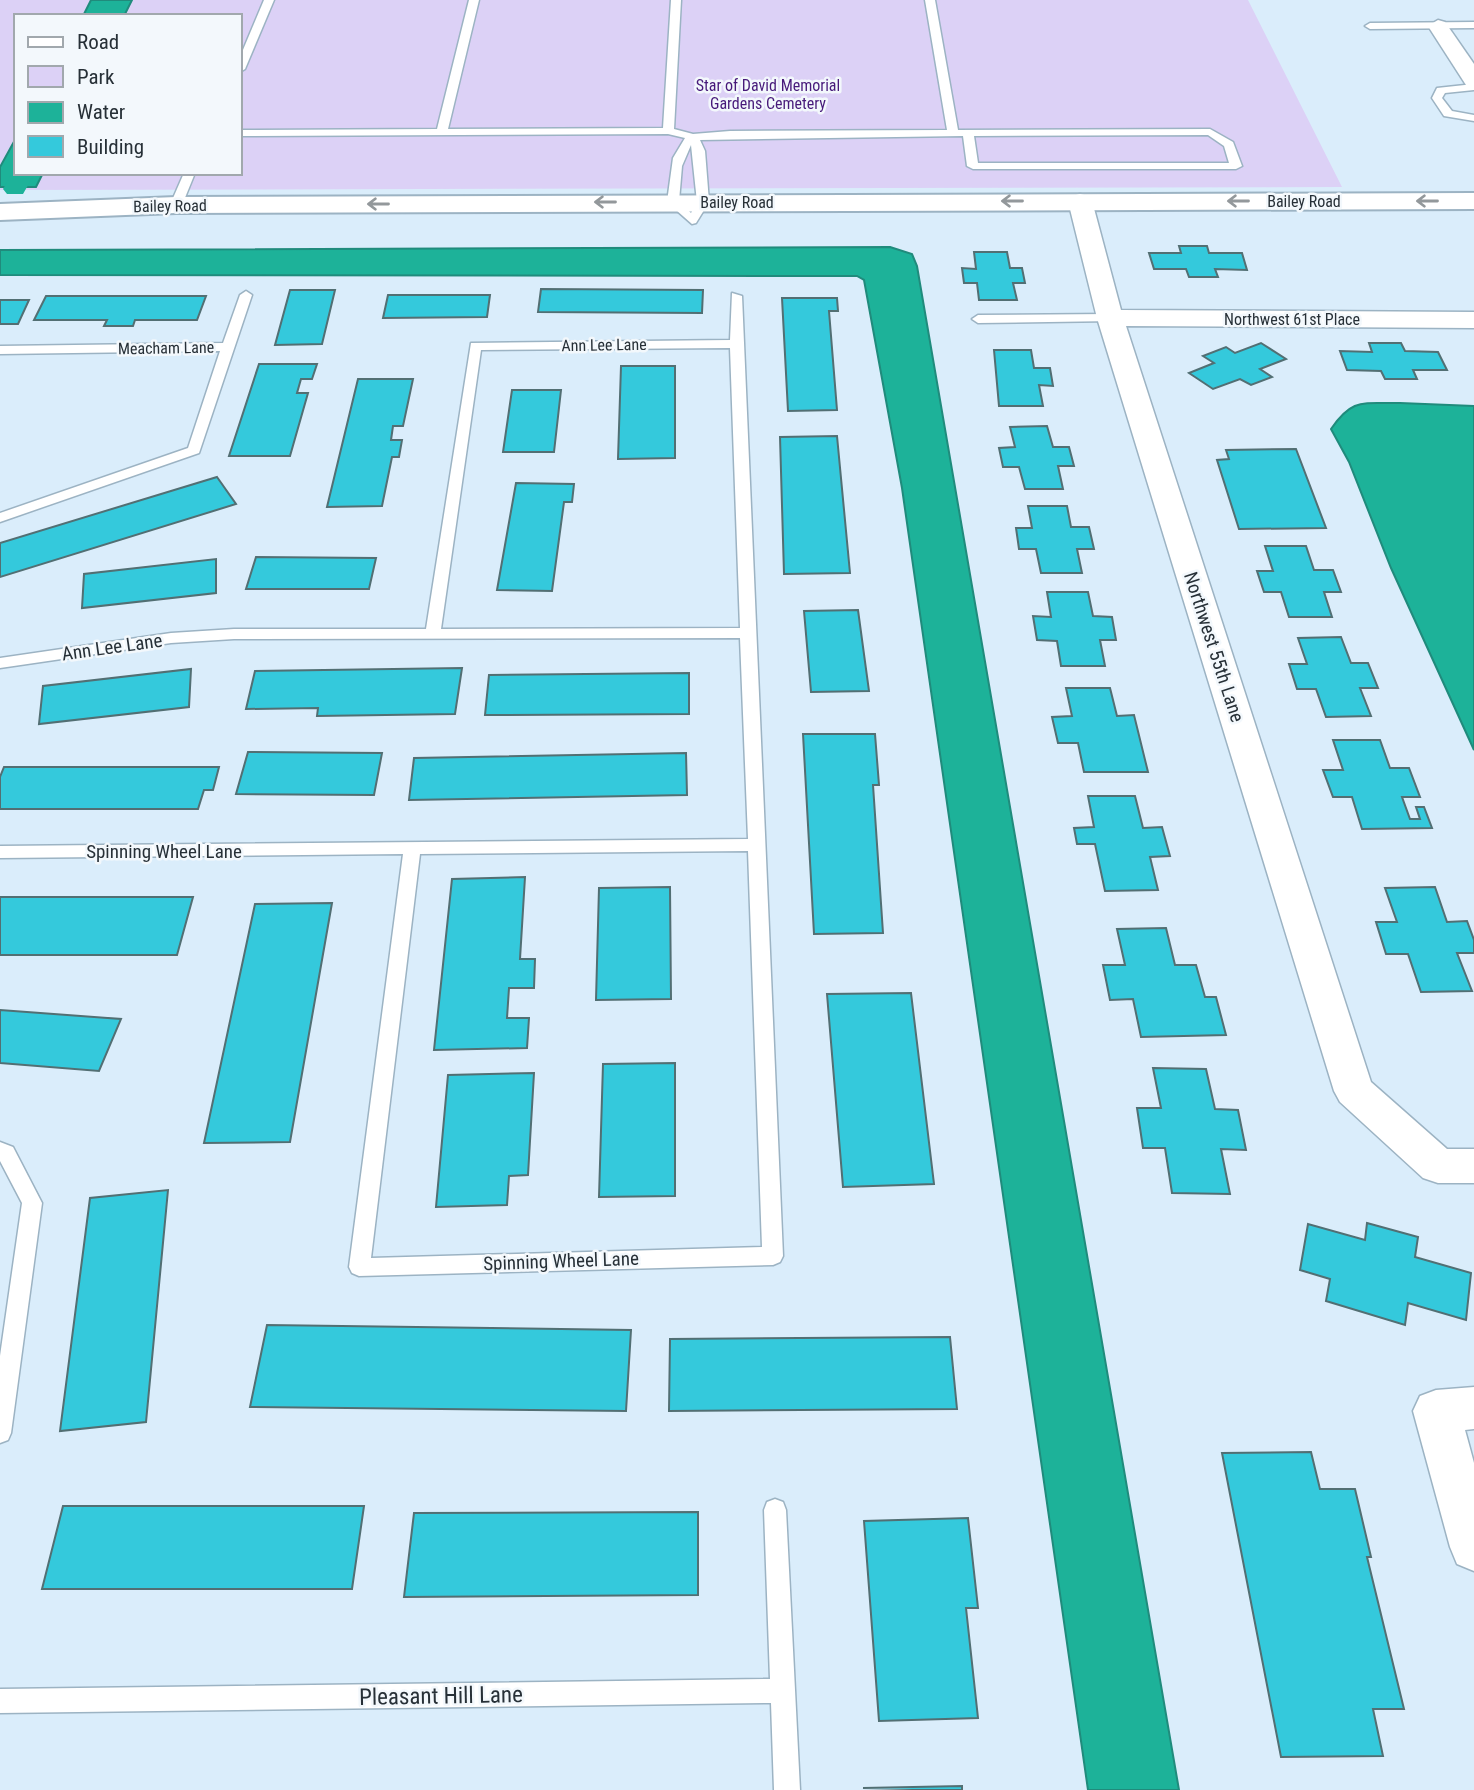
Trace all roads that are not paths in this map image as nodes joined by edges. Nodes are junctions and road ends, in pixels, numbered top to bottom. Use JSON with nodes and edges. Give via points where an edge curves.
{"nodes":[{"id":1,"x":269,"y":0,"type":"edge"},
{"id":2,"x":474,"y":0,"type":"edge"},
{"id":3,"x":676,"y":0,"type":"edge"},
{"id":4,"x":930,"y":0,"type":"edge"},
{"id":5,"x":1474,"y":25,"type":"edge"},
{"id":6,"x":1370,"y":26,"type":"dead end"},
{"id":7,"x":1438,"y":26,"type":"junction"},
{"id":8,"x":242,"y":64,"type":"edge"},
{"id":9,"x":1474,"y":80,"type":"edge"},
{"id":10,"x":1474,"y":87,"type":"edge"},
{"id":11,"x":1474,"y":118,"type":"edge"},
{"id":12,"x":668,"y":131,"type":"junction"},
{"id":13,"x":442,"y":132,"type":"junction"},
{"id":14,"x":953,"y":132,"type":"junction"},
{"id":15,"x":968,"y":132,"type":"junction"},
{"id":16,"x":242,"y":133,"type":"edge"},
{"id":17,"x":693,"y":136,"type":"junction"},
{"id":18,"x":189,"y":175,"type":"edge"},
{"id":19,"x":1474,"y":201,"type":"edge"},
{"id":20,"x":673,"y":202,"type":"junction"},
{"id":21,"x":176,"y":205,"type":"junction"},
{"id":22,"x":697,"y":211,"type":"junction"},
{"id":23,"x":1082,"y":211,"type":"junction"},
{"id":24,"x":0,"y":214,"type":"edge"},
{"id":25,"x":1474,"y":220,"type":"edge"},
{"id":26,"x":246,"y":295,"type":"dead end"},
{"id":27,"x":736,"y":296,"type":"dead end"},
{"id":28,"x":1110,"y":318,"type":"junction"},
{"id":29,"x":978,"y":319,"type":"dead end"},
{"id":30,"x":1474,"y":320,"type":"edge"},
{"id":31,"x":736,"y":344,"type":"junction"},
{"id":32,"x":228,"y":347,"type":"junction"},
{"id":33,"x":0,"y":350,"type":"edge"},
{"id":34,"x":0,"y":518,"type":"edge"},
{"id":35,"x":747,"y":633,"type":"junction"},
{"id":36,"x":433,"y":635,"type":"junction"},
{"id":37,"x":0,"y":663,"type":"edge"},
{"id":38,"x":755,"y":845,"type":"junction"},
{"id":39,"x":412,"y":849,"type":"junction"},
{"id":40,"x":0,"y":852,"type":"edge"},
{"id":41,"x":0,"y":1150,"type":"edge"},
{"id":42,"x":1474,"y":1166,"type":"edge"},
{"id":43,"x":1455,"y":1410,"type":"edge"},
{"id":44,"x":0,"y":1433,"type":"edge"},
{"id":45,"x":775,"y":1510,"type":"dead end"},
{"id":46,"x":1474,"y":1547,"type":"edge"},
{"id":47,"x":783,"y":1691,"type":"junction"},
{"id":48,"x":0,"y":1701,"type":"edge"},
{"id":49,"x":787,"y":1790,"type":"edge"}],
"edges":[{"from":1,"to":8,"type":"lane"},
{"from":2,"to":13,"type":"lane"},
{"from":3,"to":12,"type":"lane"},
{"from":4,"to":14,"type":"lane"},
{"from":5,"to":7,"type":"lane"},
{"from":6,"to":7,"type":"lane"},
{"from":7,"to":9,"type":"street"},
{"from":10,"to":11,"type":"lane","via":[[1441,90],[1437,98],[1448,114]]},
{"from":12,"to":13,"type":"lane"},
{"from":12,"to":17,"type":"lane"},
{"from":13,"to":16,"type":"lane"},
{"from":14,"to":15,"type":"lane"},
{"from":14,"to":17,"type":"lane"},
{"from":15,"to":15,"type":"lane","via":[[973,166],[1236,166],[1228,144],[1210,132]]},
{"from":17,"to":20,"type":"lane","via":[[683,145]]},
{"from":17,"to":22,"type":"lane","via":[[699,151]]},
{"from":18,"to":21,"type":"lane"},
{"from":19,"to":23,"type":"street","name":"Bailey Road","one_way":true},
{"from":20,"to":21,"type":"street","name":"Bailey Road","one_way":true},
{"from":20,"to":22,"type":"street","name":"Bailey Road"},
{"from":21,"to":24,"type":"street","name":"Bailey Road"},
{"from":22,"to":23,"type":"street","name":"Bailey Road"},
{"from":22,"to":24,"type":"street","name":"Bailey Road","via":[[162,222]]},
{"from":23,"to":25,"type":"street","name":"Bailey Road"},
{"from":23,"to":28,"type":"street","name":"Northwest 55th Lane"},
{"from":26,"to":32,"type":"lane"},
{"from":27,"to":31,"type":"lane"},
{"from":28,"to":29,"type":"lane"},
{"from":28,"to":30,"type":"street","name":"Northwest 61st Place"},
{"from":28,"to":42,"type":"street","name":"Northwest 55th Lane","via":[[1354,1091],[1438,1166]]},
{"from":31,"to":35,"type":"lane"},
{"from":31,"to":36,"type":"lane","name":"Ann Lee Lane","via":[[475,346]]},
{"from":32,"to":33,"type":"lane","name":"Meacham Lane"},
{"from":32,"to":34,"type":"lane","name":"Meacham Lane","via":[[194,450]]},
{"from":35,"to":36,"type":"lane","name":"Ann Lee Lane"},
{"from":35,"to":38,"type":"lane","name":"Spinning Wheel Lane"},
{"from":36,"to":37,"type":"lane","name":"Ann Lee Lane","via":[[171,638]]},
{"from":38,"to":39,"type":"lane","name":"Spinning Wheel Lane"},
{"from":38,"to":39,"type":"lane","name":"Spinning Wheel Lane","via":[[773,1256],[359,1267]]},
{"from":39,"to":40,"type":"lane","name":"Spinning Wheel Lane"},
{"from":41,"to":44,"type":"lane","via":[[6,1153],[32,1203]]},
{"from":43,"to":46,"type":"street"},
{"from":45,"to":47,"type":"lane"},
{"from":47,"to":48,"type":"lane","name":"Pleasant Hill Lane"},
{"from":47,"to":49,"type":"lane"}]}
